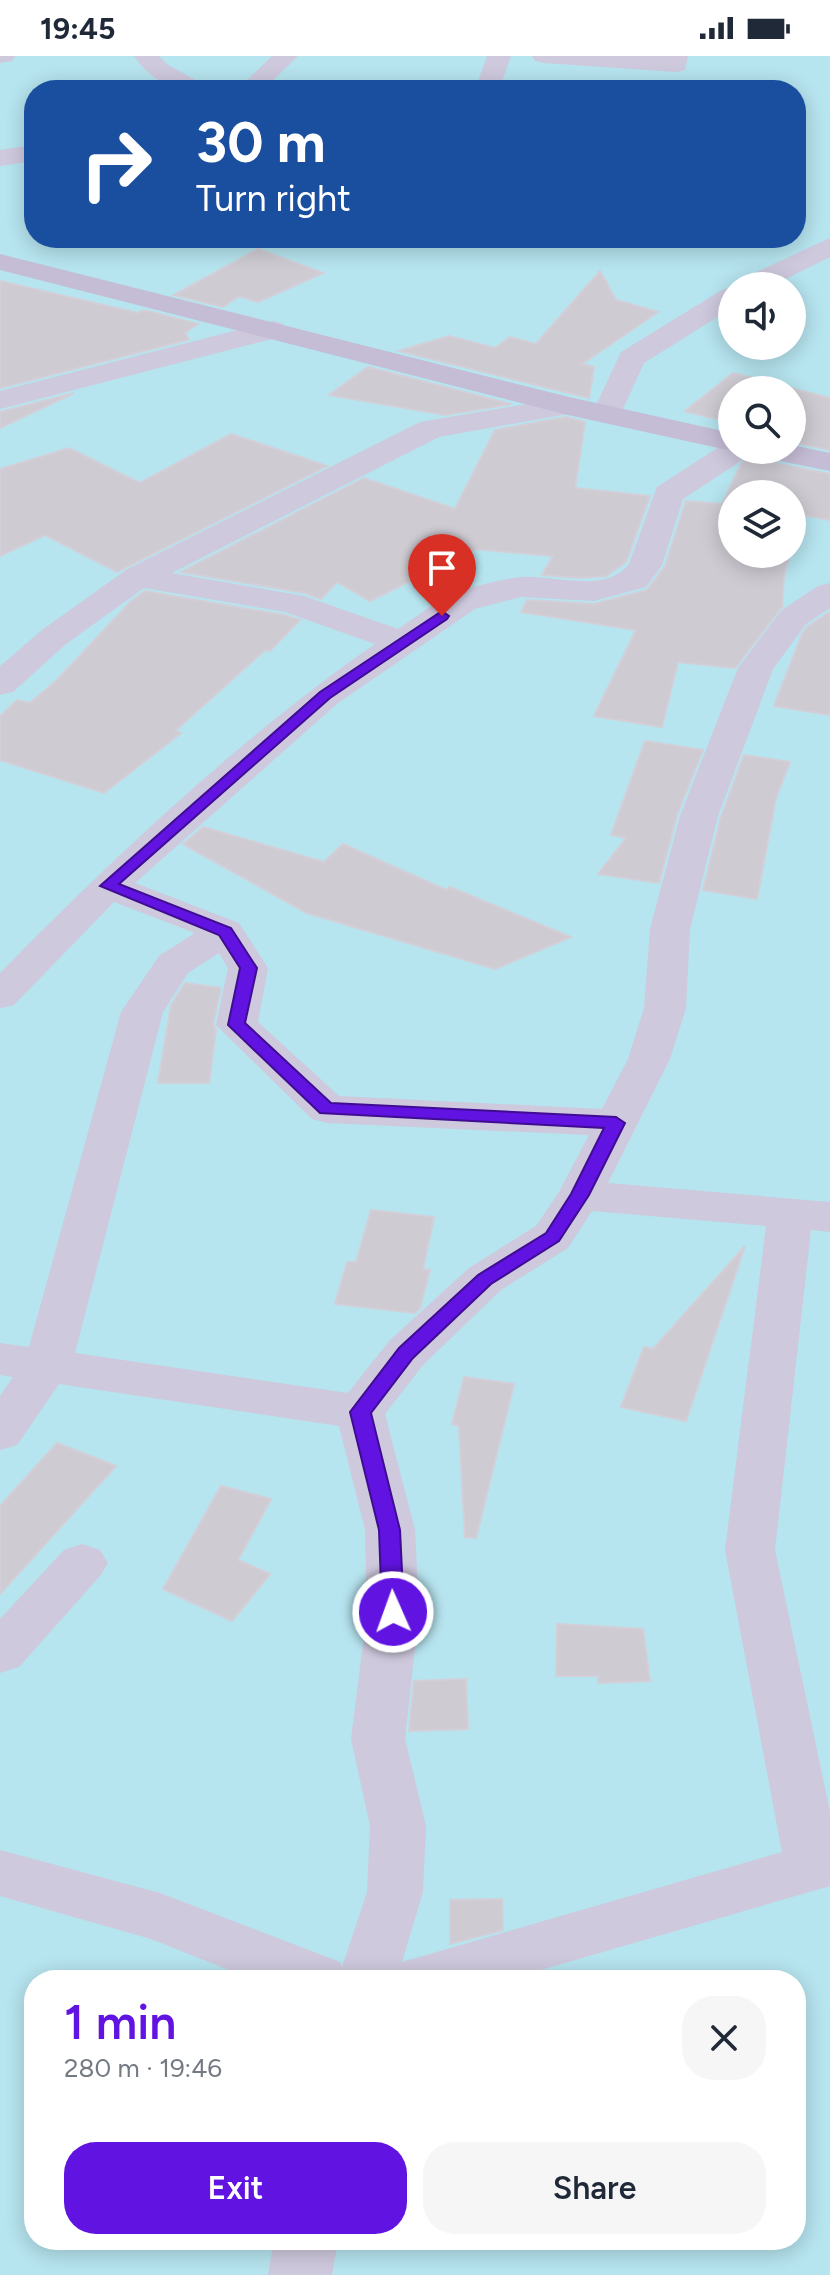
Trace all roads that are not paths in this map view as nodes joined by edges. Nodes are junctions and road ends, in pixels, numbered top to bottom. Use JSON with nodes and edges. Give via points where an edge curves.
{"nodes":[{"id":1,"x":146,"y":56,"type":"edge"},
{"id":2,"x":286,"y":56,"type":"edge"},
{"id":3,"x":499,"y":56,"type":"edge"},
{"id":4,"x":544,"y":56,"type":"edge"},
{"id":5,"x":676,"y":56,"type":"edge"},
{"id":6,"x":178,"y":80,"type":"edge"},
{"id":7,"x":260,"y":80,"type":"edge"},
{"id":8,"x":491,"y":80,"type":"edge"},
{"id":9,"x":24,"y":154,"type":"edge"},
{"id":10,"x":0,"y":158,"type":"edge"},
{"id":11,"x":830,"y":246,"type":"edge"},
{"id":12,"x":0,"y":262,"type":"edge"},
{"id":13,"x":777,"y":272,"type":"edge"},
{"id":14,"x":718,"y":305,"type":"edge"},
{"id":15,"x":273,"y":330,"type":"junction"},
{"id":16,"x":0,"y":400,"type":"edge"},
{"id":17,"x":568,"y":406,"type":"junction"},
{"id":18,"x":607,"y":414,"type":"junction"},
{"id":19,"x":718,"y":439,"type":"edge"},
{"id":20,"x":806,"y":457,"type":"edge"},
{"id":21,"x":718,"y":462,"type":"edge"},
{"id":22,"x":830,"y":462,"type":"edge"},
{"id":23,"x":138,"y":577,"type":"junction"},
{"id":24,"x":830,"y":593,"type":"edge"},
{"id":25,"x":401,"y":642,"type":"junction"},
{"id":26,"x":0,"y":684,"type":"edge"},
{"id":27,"x":108,"y":886,"type":"junction"},
{"id":28,"x":225,"y":931,"type":"junction"},
{"id":29,"x":0,"y":996,"type":"edge"},
{"id":30,"x":616,"y":1123,"type":"junction"},
{"id":31,"x":580,"y":1195,"type":"junction"},
{"id":32,"x":810,"y":1215,"type":"edge"},
{"id":33,"x":0,"y":1359,"type":"edge"},
{"id":34,"x":48,"y":1364,"type":"junction"},
{"id":35,"x":360,"y":1412,"type":"junction"},
{"id":36,"x":0,"y":1433,"type":"edge"},
{"id":37,"x":82,"y":1563,"type":"dead end"},
{"id":38,"x":0,"y":1653,"type":"edge"},
{"id":39,"x":822,"y":1864,"type":"edge"},
{"id":40,"x":0,"y":1873,"type":"edge"},
{"id":41,"x":294,"y":1970,"type":"edge"},
{"id":42,"x":370,"y":1970,"type":"edge"},
{"id":43,"x":456,"y":1970,"type":"edge"},
{"id":44,"x":304,"y":2250,"type":"edge"},
{"id":45,"x":300,"y":2275,"type":"edge"}],
"edges":[{"from":1,"to":6,"type":"street"},
{"from":2,"to":7,"type":"street"},
{"from":3,"to":8,"type":"street"},
{"from":4,"to":5,"type":"street","via":[[676,65]]},
{"from":9,"to":10,"type":"street"},
{"from":11,"to":13,"type":"street"},
{"from":12,"to":15,"type":"street"},
{"from":14,"to":18,"type":"street","via":[[631,358]]},
{"from":15,"to":16,"type":"street"},
{"from":15,"to":17,"type":"street"},
{"from":17,"to":18,"type":"street"},
{"from":17,"to":23,"type":"street","via":[[431,429]]},
{"from":18,"to":19,"type":"street"},
{"from":20,"to":22,"type":"street"},
{"from":21,"to":25,"type":"street","via":[[668,494],[645,565],[634,580],[594,591],[521,587],[463,602]]},
{"from":23,"to":25,"type":"street","via":[[292,603]]},
{"from":23,"to":26,"type":"street","via":[[54,637]]},
{"from":24,"to":30,"type":"street","via":[[794,617],[756,668],[699,816],[670,929],[665,1008],[649,1059]]},
{"from":25,"to":27,"type":"street","via":[[325,695]]},
{"from":27,"to":28,"type":"street"},
{"from":27,"to":29,"type":"street"},
{"from":28,"to":30,"type":"street","via":[[248,968],[237,1025],[327,1109]]},
{"from":28,"to":34,"type":"street","via":[[173,965],[142,1012]]},
{"from":30,"to":31,"type":"street"},
{"from":31,"to":32,"type":"street"},
{"from":31,"to":35,"type":"street","via":[[552,1237],[485,1279],[406,1353]]},
{"from":32,"to":39,"type":"street","via":[[750,1550]]},
{"from":33,"to":34,"type":"street"},
{"from":34,"to":35,"type":"street"},
{"from":34,"to":36,"type":"street"},
{"from":35,"to":42,"type":"street","via":[[390,1530],[393,1612],[378,1739],[398,1826],[395,1892]]},
{"from":37,"to":38,"type":"street"},
{"from":39,"to":43,"type":"street"},
{"from":40,"to":41,"type":"street","via":[[160,1917]]},
{"from":44,"to":45,"type":"street"}]}
